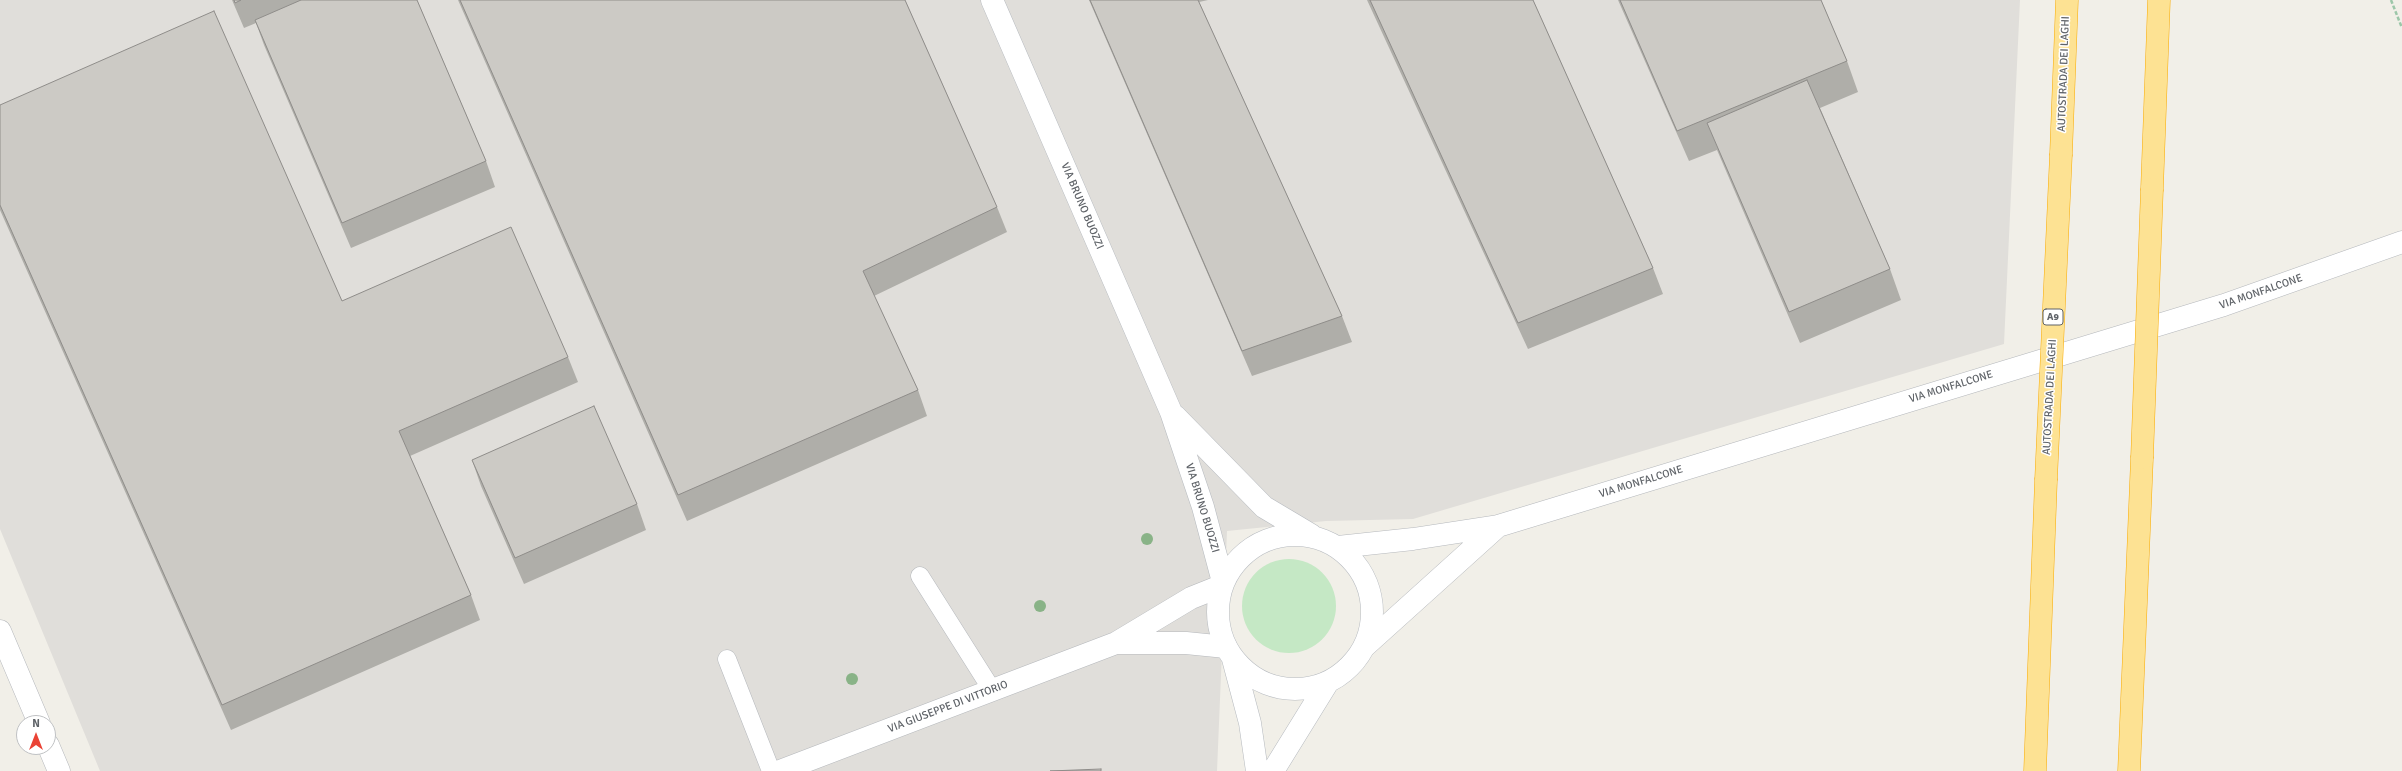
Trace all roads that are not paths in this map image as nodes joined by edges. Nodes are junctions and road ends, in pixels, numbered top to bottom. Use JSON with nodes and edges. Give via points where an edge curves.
{"nodes":[{"id":1,"x":992,"y":0,"type":"edge"},
{"id":2,"x":2067,"y":0,"type":"edge"},
{"id":3,"x":2159,"y":0,"type":"edge"},
{"id":4,"x":2402,"y":242,"type":"edge"},
{"id":5,"x":1172,"y":412,"type":"junction"},
{"id":6,"x":1498,"y":526,"type":"junction"},
{"id":7,"x":1313,"y":536,"type":"junction"},
{"id":8,"x":1338,"y":547,"type":"junction"},
{"id":9,"x":920,"y":576,"type":"dead end"},
{"id":10,"x":1222,"y":584,"type":"junction"},
{"id":11,"x":0,"y":631,"type":"edge"},
{"id":12,"x":1116,"y":643,"type":"junction"},
{"id":13,"x":1366,"y":645,"type":"junction"},
{"id":14,"x":1229,"y":653,"type":"junction"},
{"id":15,"x":726,"y":659,"type":"dead end"},
{"id":16,"x":1328,"y":682,"type":"junction"},
{"id":17,"x":992,"y":690,"type":"junction"},
{"id":18,"x":36,"y":715,"type":"edge"},
{"id":19,"x":52,"y":755,"type":"edge"},
{"id":20,"x":59,"y":771,"type":"edge"},
{"id":21,"x":771,"y":771,"type":"edge"},
{"id":22,"x":780,"y":771,"type":"edge"},
{"id":23,"x":1257,"y":771,"type":"edge"},
{"id":24,"x":1273,"y":771,"type":"edge"},
{"id":25,"x":2036,"y":771,"type":"edge"},
{"id":26,"x":2129,"y":771,"type":"edge"}],
"edges":[{"from":1,"to":5,"type":"street","name":"VIA BRUNO BUOZZI"},
{"from":2,"to":25,"type":"highway","name":"AUTOSTRADA DEI LAGHI","number":"A9","bridge":true},
{"from":3,"to":26,"type":"highway","bridge":true},
{"from":4,"to":6,"type":"street","name":"VIA MONFALCONE","via":[[2224,305]]},
{"from":5,"to":7,"type":"street","name":"VIA BRUNO BUOZZI","via":[[1264,507]]},
{"from":5,"to":10,"type":"street","name":"VIA BRUNO BUOZZI","via":[[1203,507]]},
{"from":6,"to":8,"type":"street","name":"VIA MONFALCONE"},
{"from":6,"to":13,"type":"street","name":"VIA MONFALCONE"},
{"from":7,"to":8,"type":"street"},
{"from":7,"to":10,"type":"street","via":[[1291,534],[1257,545],[1234,563]]},
{"from":8,"to":13,"type":"street","via":[[1355,562],[1371,594],[1372,624]]},
{"from":9,"to":17,"type":"lane"},
{"from":10,"to":12,"type":"street","name":"VIA GIUSEPPE DI VITTORIO","via":[[1191,598]]},
{"from":10,"to":14,"type":"street","via":[[1218,618]]},
{"from":11,"to":18,"type":"street"},
{"from":12,"to":14,"type":"street","name":"VIA GIUSEPPE DI VITTORIO","via":[[1186,643]]},
{"from":12,"to":17,"type":"street","name":"VIA GIUSEPPE DI VITTORIO"},
{"from":13,"to":16,"type":"street","via":[[1350,667]]},
{"from":14,"to":16,"type":"street","via":[[1252,676],[1276,687],[1303,689]]},
{"from":14,"to":23,"type":"street","via":[[1250,723]]},
{"from":15,"to":21,"type":"lane"},
{"from":16,"to":24,"type":"street"},
{"from":17,"to":22,"type":"street","name":"VIA GIUSEPPE DI VITTORIO"},
{"from":19,"to":20,"type":"street"}]}
